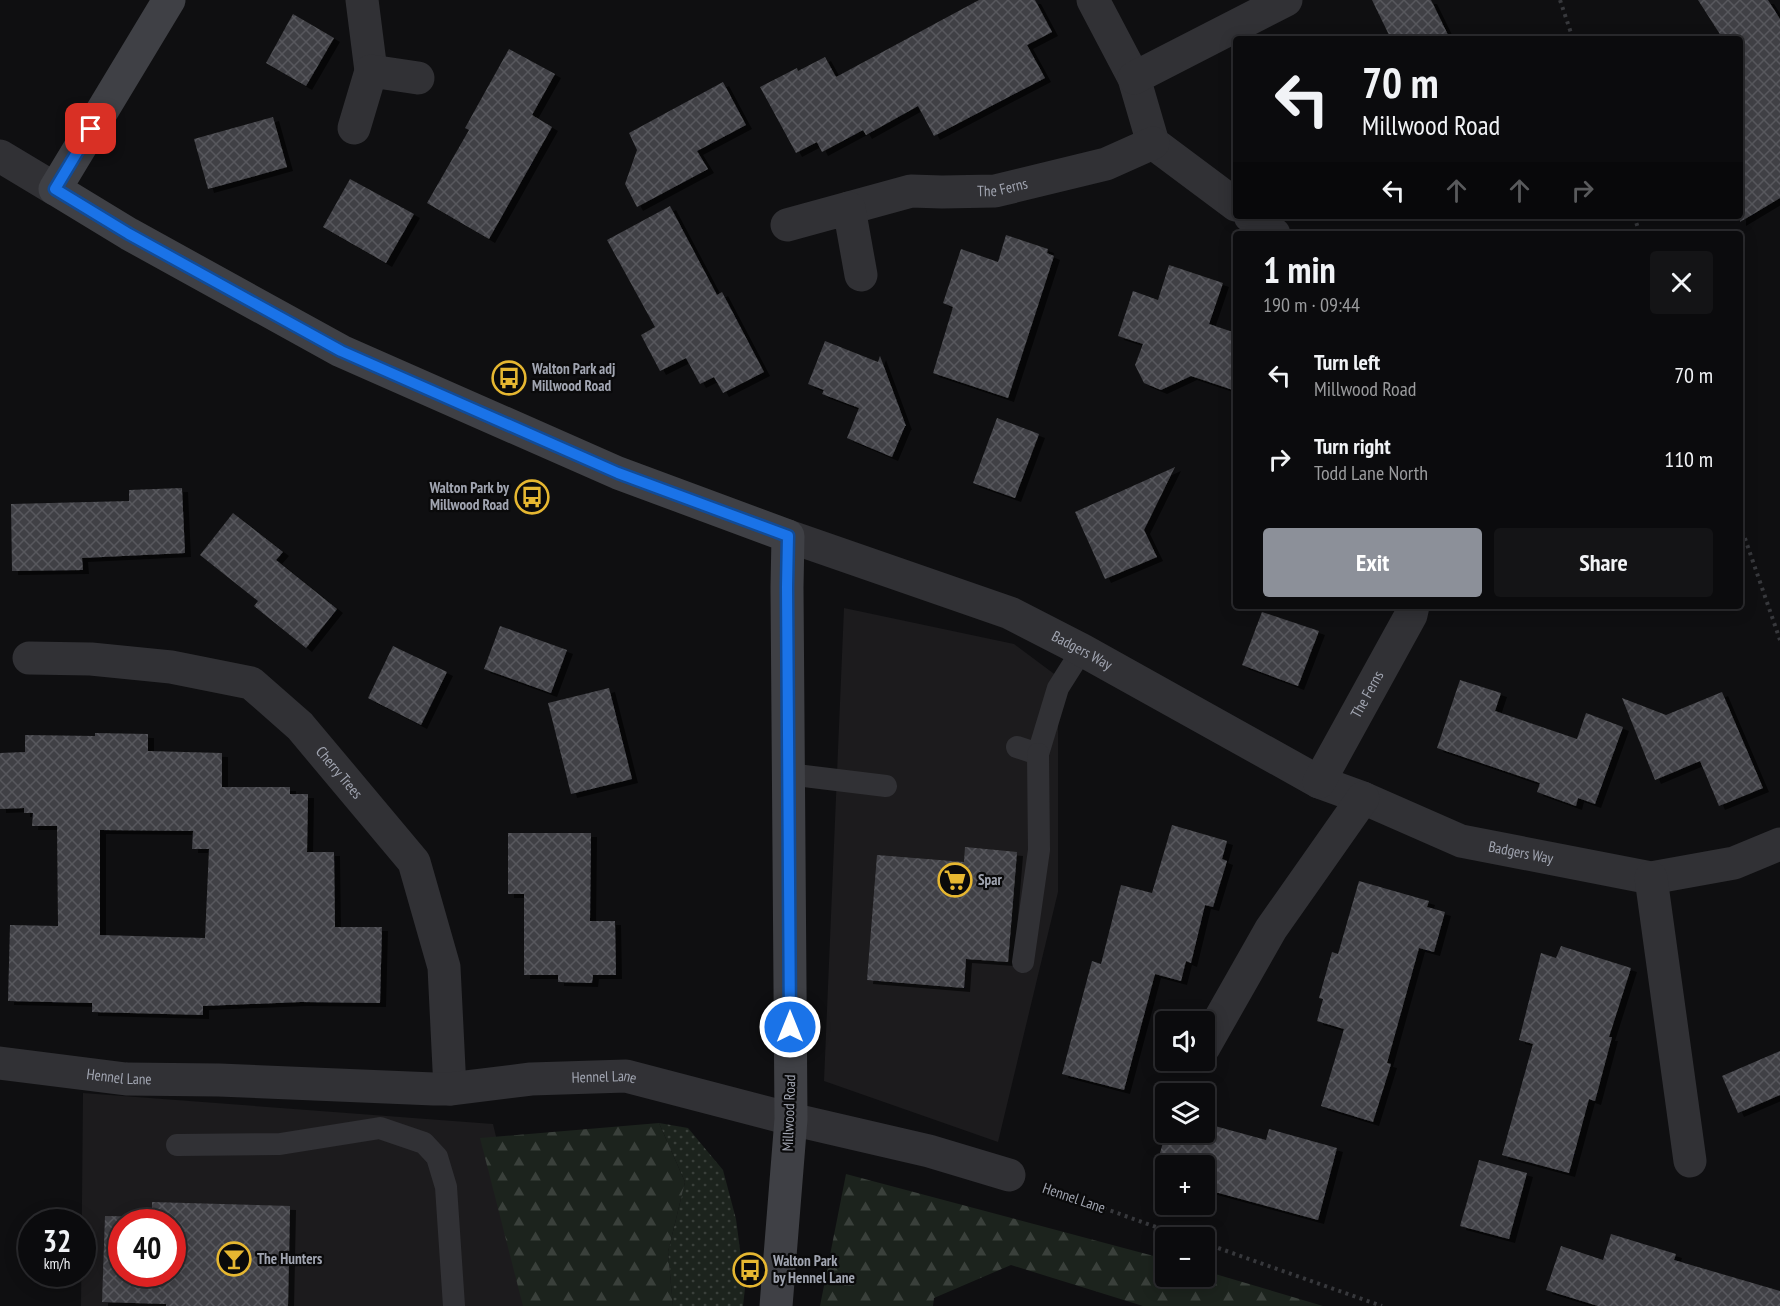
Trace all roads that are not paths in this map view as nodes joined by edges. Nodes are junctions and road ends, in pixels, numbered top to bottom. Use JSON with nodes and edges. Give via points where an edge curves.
{"nodes":[{"id":1,"x":169,"y":0,"type":"edge"},
{"id":2,"x":362,"y":0,"type":"edge"},
{"id":3,"x":1093,"y":0,"type":"edge"},
{"id":4,"x":1286,"y":0,"type":"edge"},
{"id":5,"x":371,"y":71,"type":"junction"},
{"id":6,"x":418,"y":78,"type":"dead end"},
{"id":7,"x":1134,"y":78,"type":"junction"},
{"id":8,"x":354,"y":128,"type":"dead end"},
{"id":9,"x":1153,"y":143,"type":"junction"},
{"id":10,"x":0,"y":156,"type":"edge"},
{"id":11,"x":55,"y":189,"type":"junction"},
{"id":12,"x":1233,"y":204,"type":"edge"},
{"id":13,"x":849,"y":208,"type":"junction"},
{"id":14,"x":1254,"y":219,"type":"edge"},
{"id":15,"x":787,"y":225,"type":"dead end"},
{"id":16,"x":1270,"y":231,"type":"edge"},
{"id":17,"x":861,"y":275,"type":"dead end"},
{"id":18,"x":788,"y":536,"type":"junction"},
{"id":19,"x":1412,"y":609,"type":"edge"},
{"id":20,"x":1082,"y":650,"type":"junction"},
{"id":21,"x":29,"y":658,"type":"dead end"},
{"id":22,"x":788,"y":774,"type":"junction"},
{"id":23,"x":1319,"y":782,"type":"junction"},
{"id":24,"x":886,"y":786,"type":"dead end"},
{"id":25,"x":1363,"y":798,"type":"junction"},
{"id":26,"x":1780,"y":843,"type":"edge"},
{"id":27,"x":1652,"y":878,"type":"junction"},
{"id":28,"x":1023,"y":962,"type":"dead end"},
{"id":29,"x":1215,"y":1028,"type":"edge"},
{"id":30,"x":0,"y":1063,"type":"edge"},
{"id":31,"x":450,"y":1089,"type":"junction"},
{"id":32,"x":791,"y":1119,"type":"junction"},
{"id":33,"x":177,"y":1146,"type":"dead end"},
{"id":34,"x":1690,"y":1161,"type":"dead end"},
{"id":35,"x":1009,"y":1175,"type":"road end"},
{"id":36,"x":454,"y":1306,"type":"edge"},
{"id":37,"x":776,"y":1306,"type":"edge"}],
"edges":[{"from":1,"to":11,"type":"street"},
{"from":2,"to":5,"type":"street"},
{"from":3,"to":7,"type":"street"},
{"from":4,"to":7,"type":"street"},
{"from":5,"to":6,"type":"street"},
{"from":5,"to":8,"type":"street"},
{"from":7,"to":9,"type":"street"},
{"from":9,"to":12,"type":"street"},
{"from":9,"to":13,"type":"street","name":"The Ferns","via":[[1106,165],[995,191],[911,191]]},
{"from":10,"to":11,"type":"street"},
{"from":11,"to":18,"type":"street","via":[[341,351],[618,473]]},
{"from":13,"to":15,"type":"street","name":"The Ferns"},
{"from":13,"to":17,"type":"street"},
{"from":14,"to":16,"type":"street"},
{"from":18,"to":20,"type":"street","name":"Badgers Way","via":[[1010,613]]},
{"from":18,"to":22,"type":"street","name":"Millwood Road"},
{"from":19,"to":23,"type":"street","name":"The Ferns"},
{"from":20,"to":23,"type":"street","name":"Badgers Way"},
{"from":20,"to":28,"type":"lane","via":[[1027,750],[1039,850]]},
{"from":21,"to":31,"type":"street","name":"Cherry Trees","via":[[171,667],[251,683],[300,726],[414,862],[444,967]]},
{"from":22,"to":24,"type":"lane"},
{"from":22,"to":32,"type":"street","name":"Millwood Road"},
{"from":23,"to":25,"type":"street","name":"Badgers Way"},
{"from":25,"to":27,"type":"street","name":"Badgers Way","via":[[1461,841]]},
{"from":25,"to":29,"type":"street","via":[[1271,929]]},
{"from":26,"to":27,"type":"street","name":"Badgers Way","via":[[1734,863]]},
{"from":27,"to":34,"type":"street"},
{"from":30,"to":31,"type":"street","name":"Hennel Lane","via":[[126,1079]]},
{"from":31,"to":32,"type":"street","name":"Hennel Lane","via":[[531,1079],[626,1076]]},
{"from":32,"to":35,"type":"street","name":"Hennel Lane","via":[[929,1151]]},
{"from":32,"to":37,"type":"street","name":"Millwood Road"},
{"from":33,"to":36,"type":"lane","via":[[280,1144],[380,1128],[424,1143],[437,1157],[446,1187]]}]}
